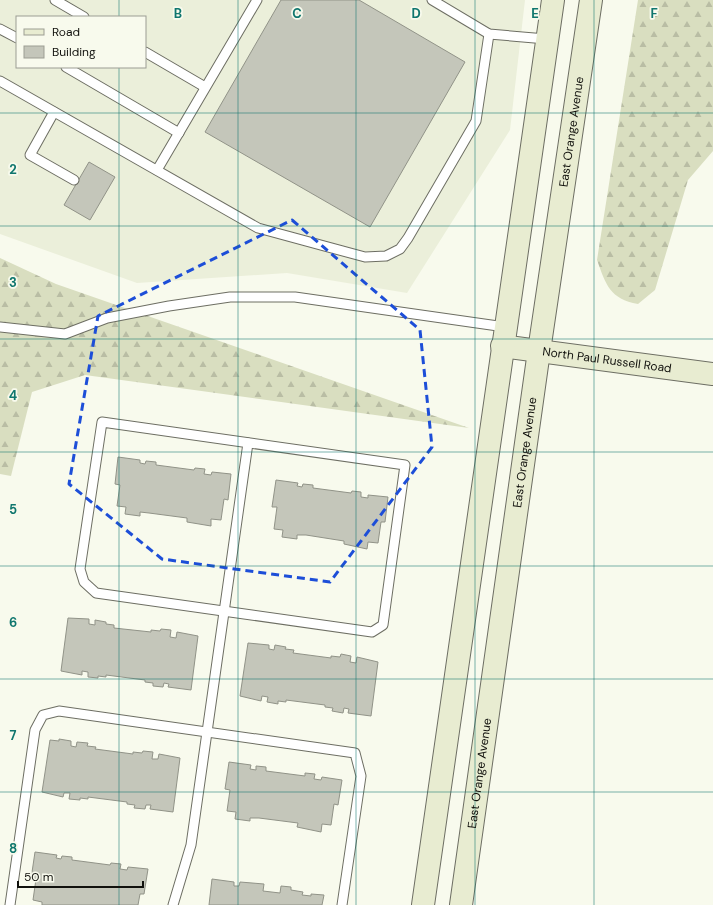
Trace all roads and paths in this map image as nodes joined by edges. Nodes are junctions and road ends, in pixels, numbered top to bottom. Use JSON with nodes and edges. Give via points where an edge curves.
{"nodes":[{"id":1,"x":55,"y":0,"type":"edge"},
{"id":2,"x":257,"y":0,"type":"edge"},
{"id":3,"x":432,"y":0,"type":"edge"},
{"id":4,"x":553,"y":0,"type":"edge"},
{"id":5,"x":591,"y":0,"type":"edge"},
{"id":6,"x":82,"y":16,"type":"edge"},
{"id":7,"x":0,"y":29,"type":"edge"},
{"id":8,"x":489,"y":34,"type":"junction"},
{"id":9,"x":16,"y":37,"type":"edge"},
{"id":10,"x":546,"y":39,"type":"junction"},
{"id":11,"x":146,"y":53,"type":"edge"},
{"id":12,"x":68,"y":68,"type":"edge"},
{"id":13,"x":0,"y":82,"type":"edge"},
{"id":14,"x":205,"y":87,"type":"junction"},
{"id":15,"x":54,"y":112,"type":"junction"},
{"id":16,"x":179,"y":133,"type":"junction"},
{"id":17,"x":157,"y":170,"type":"junction"},
{"id":18,"x":74,"y":180,"type":"dead end"},
{"id":19,"x":0,"y":327,"type":"edge"},
{"id":20,"x":503,"y":337,"type":"junction"},
{"id":21,"x":539,"y":351,"type":"junction"},
{"id":22,"x":713,"y":374,"type":"edge"},
{"id":23,"x":248,"y":443,"type":"junction"},
{"id":24,"x":224,"y":611,"type":"junction"},
{"id":25,"x":208,"y":733,"type":"junction"},
{"id":26,"x":10,"y":905,"type":"edge"},
{"id":27,"x":173,"y":905,"type":"edge"},
{"id":28,"x":342,"y":905,"type":"edge"},
{"id":29,"x":423,"y":905,"type":"edge"},
{"id":30,"x":461,"y":905,"type":"edge"}],
"edges":[{"from":1,"to":6,"type":"lane"},
{"from":2,"to":14,"type":"lane"},
{"from":3,"to":8,"type":"lane"},
{"from":4,"to":10,"type":"street"},
{"from":5,"to":21,"type":"street","name":"East Orange Avenue"},
{"from":7,"to":9,"type":"lane"},
{"from":8,"to":10,"type":"lane"},
{"from":8,"to":17,"type":"lane","via":[[476,121],[408,238],[400,249],[386,256],[365,257],[258,228]]},
{"from":10,"to":20,"type":"street"},
{"from":11,"to":14,"type":"lane"},
{"from":12,"to":16,"type":"lane"},
{"from":13,"to":15,"type":"lane"},
{"from":14,"to":16,"type":"lane"},
{"from":15,"to":17,"type":"lane"},
{"from":15,"to":18,"type":"lane","via":[[30,155]]},
{"from":16,"to":17,"type":"lane"},
{"from":19,"to":20,"type":"lane","via":[[65,334],[107,318],[169,306],[230,297],[295,297]]},
{"from":20,"to":21,"type":"street","name":"North Paul Russell Road"},
{"from":20,"to":29,"type":"street"},
{"from":21,"to":22,"type":"street","name":"North Paul Russell Road"},
{"from":21,"to":30,"type":"street","name":"East Orange Avenue"},
{"from":23,"to":24,"type":"lane"},
{"from":23,"to":24,"type":"lane","via":[[102,422],[80,569],[84,582],[96,593]]},
{"from":23,"to":24,"type":"lane","via":[[405,465],[383,625],[372,632]]},
{"from":24,"to":25,"type":"lane"},
{"from":25,"to":26,"type":"lane","via":[[59,711],[43,715],[35,730]]},
{"from":25,"to":27,"type":"lane","via":[[192,845]]},
{"from":25,"to":28,"type":"lane","via":[[355,753],[361,776]]}]}
